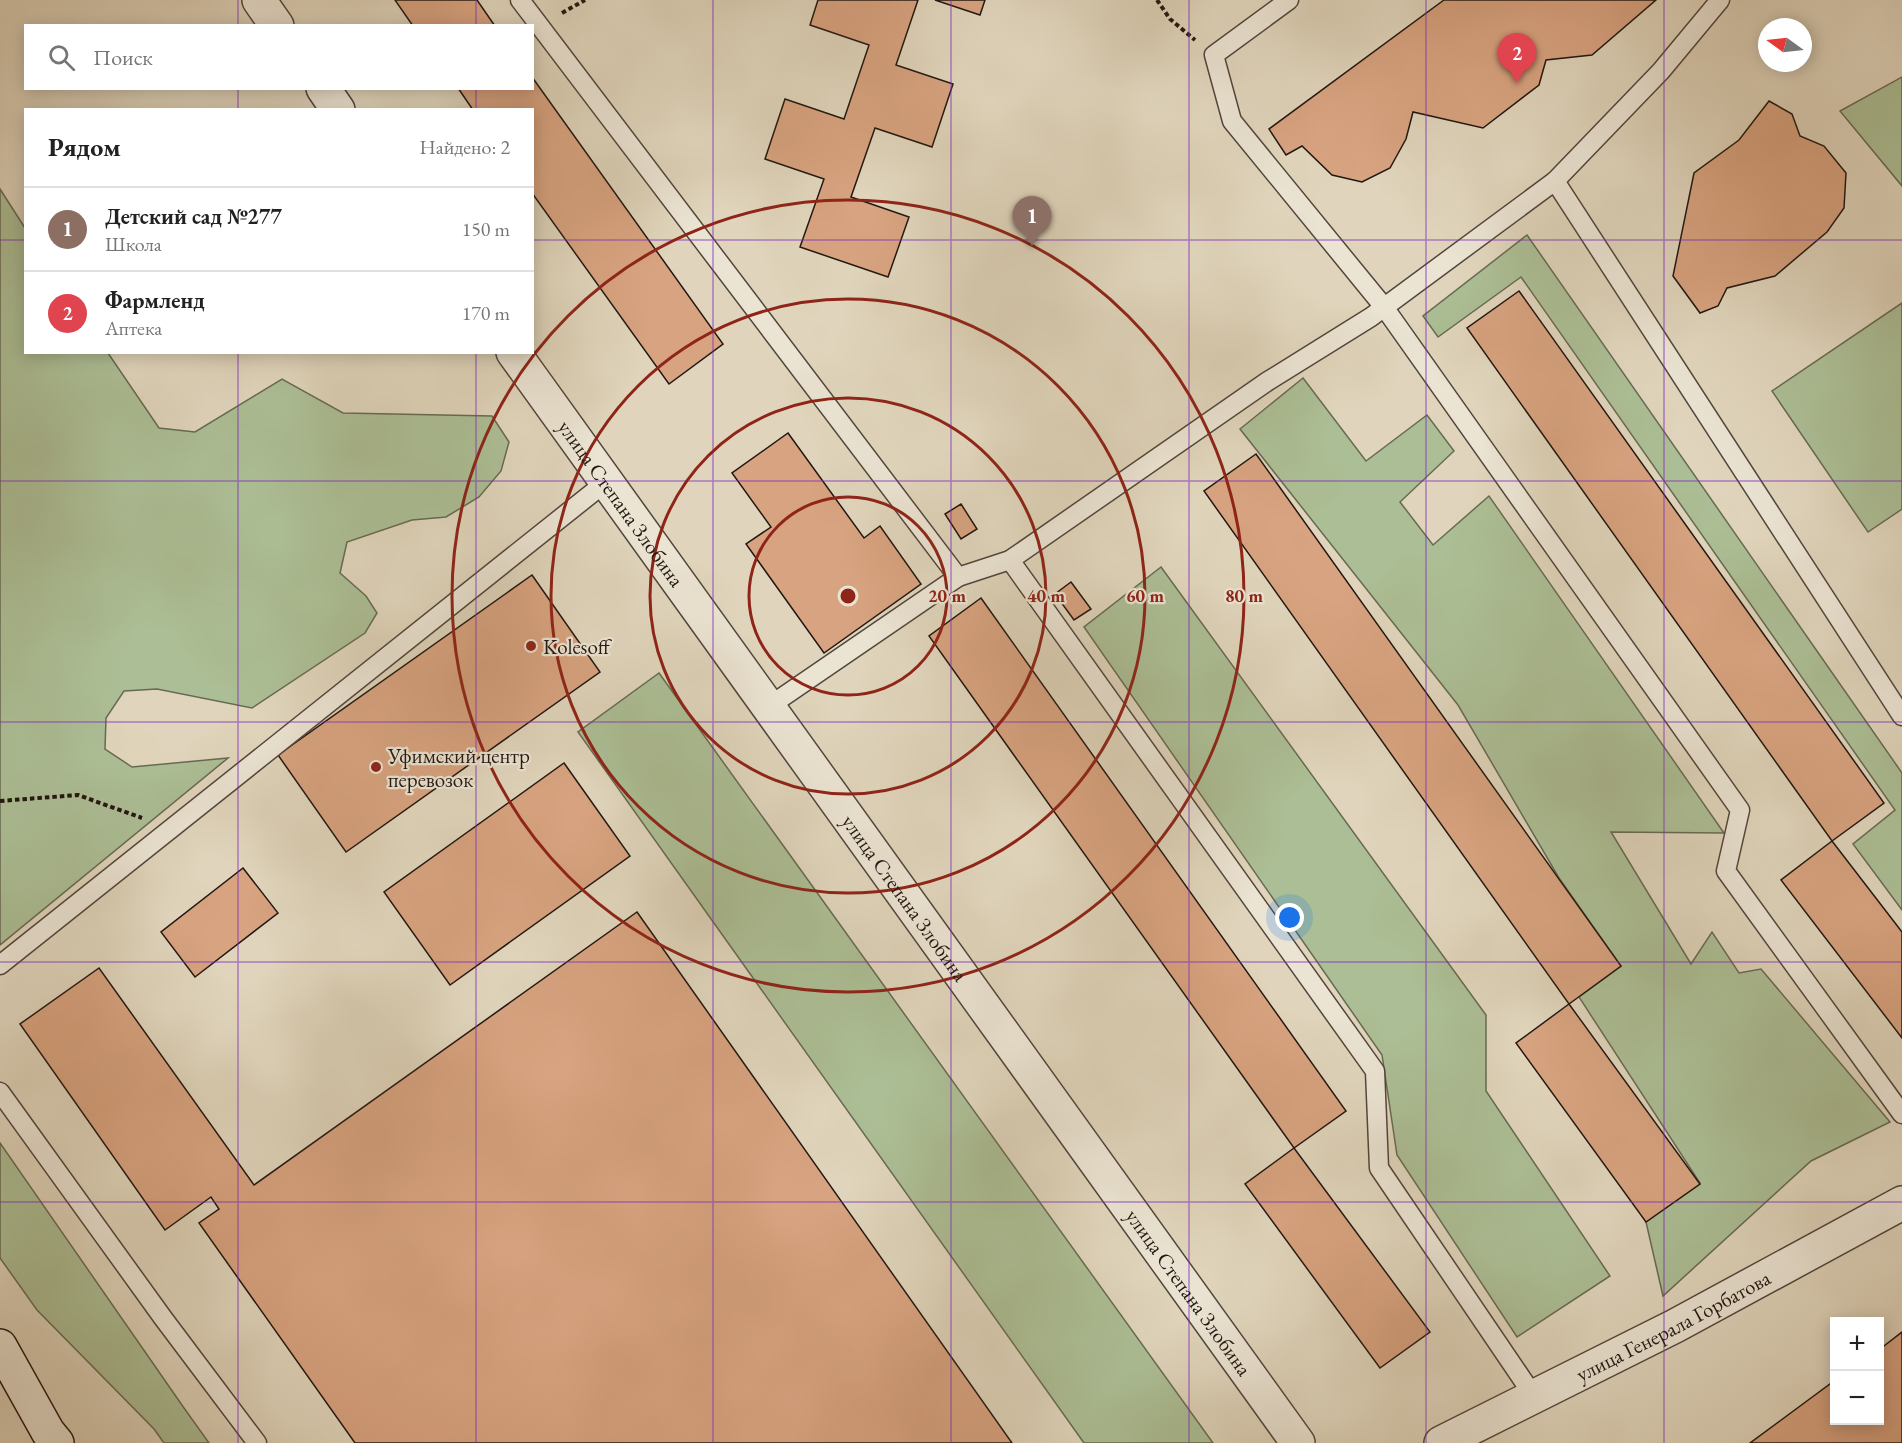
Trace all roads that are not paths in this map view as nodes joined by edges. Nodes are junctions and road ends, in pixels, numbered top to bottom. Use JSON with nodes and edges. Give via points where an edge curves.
{"nodes":[{"id":1,"x":259,"y":0,"type":"edge"},
{"id":2,"x":520,"y":0,"type":"edge"},
{"id":3,"x":1289,"y":0,"type":"edge"},
{"id":4,"x":1720,"y":0,"type":"edge"},
{"id":5,"x":276,"y":24,"type":"edge"},
{"id":6,"x":324,"y":90,"type":"edge"},
{"id":7,"x":337,"y":108,"type":"edge"},
{"id":8,"x":1555,"y":181,"type":"junction"},
{"id":9,"x":1384,"y":307,"type":"junction"},
{"id":10,"x":514,"y":354,"type":"edge"},
{"id":11,"x":606,"y":482,"type":"junction"},
{"id":12,"x":1010,"y":560,"type":"junction"},
{"id":13,"x":958,"y":577,"type":"junction"},
{"id":14,"x":768,"y":707,"type":"junction"},
{"id":15,"x":1902,"y":716,"type":"edge"},
{"id":16,"x":0,"y":965,"type":"edge"},
{"id":17,"x":0,"y":1092,"type":"edge"},
{"id":18,"x":1902,"y":1114,"type":"edge"},
{"id":19,"x":1902,"y":1203,"type":"edge"},
{"id":20,"x":0,"y":1346,"type":"edge"},
{"id":21,"x":1535,"y":1398,"type":"junction"},
{"id":22,"x":57,"y":1443,"type":"edge"},
{"id":23,"x":256,"y":1443,"type":"edge"},
{"id":24,"x":1298,"y":1443,"type":"edge"},
{"id":25,"x":1441,"y":1443,"type":"edge"}],
"edges":[{"from":1,"to":5,"type":"street"},
{"from":2,"to":13,"type":"lane"},
{"from":3,"to":9,"type":"lane","via":[[1214,55],[1232,121]]},
{"from":4,"to":8,"type":"lane","via":[[1661,71]]},
{"from":6,"to":7,"type":"street"},
{"from":8,"to":9,"type":"lane"},
{"from":8,"to":15,"type":"lane"},
{"from":9,"to":12,"type":"lane","via":[[1268,381]]},
{"from":9,"to":18,"type":"lane","via":[[1740,810],[1726,871]]},
{"from":10,"to":11,"type":"street","name":"улица Степана Злобина"},
{"from":11,"to":14,"type":"street","name":"улица Степана Злобина"},
{"from":11,"to":16,"type":"lane"},
{"from":12,"to":13,"type":"lane"},
{"from":12,"to":21,"type":"lane","via":[[1375,1071],[1379,1168]]},
{"from":13,"to":14,"type":"lane"},
{"from":14,"to":24,"type":"street","name":"улица Степана Злобина"},
{"from":17,"to":23,"type":"lane"},
{"from":19,"to":21,"type":"street","name":"улица Генерала Горбатова"},
{"from":20,"to":22,"type":"street"},
{"from":21,"to":25,"type":"street","name":"улица Генерала Горбатова"}]}
